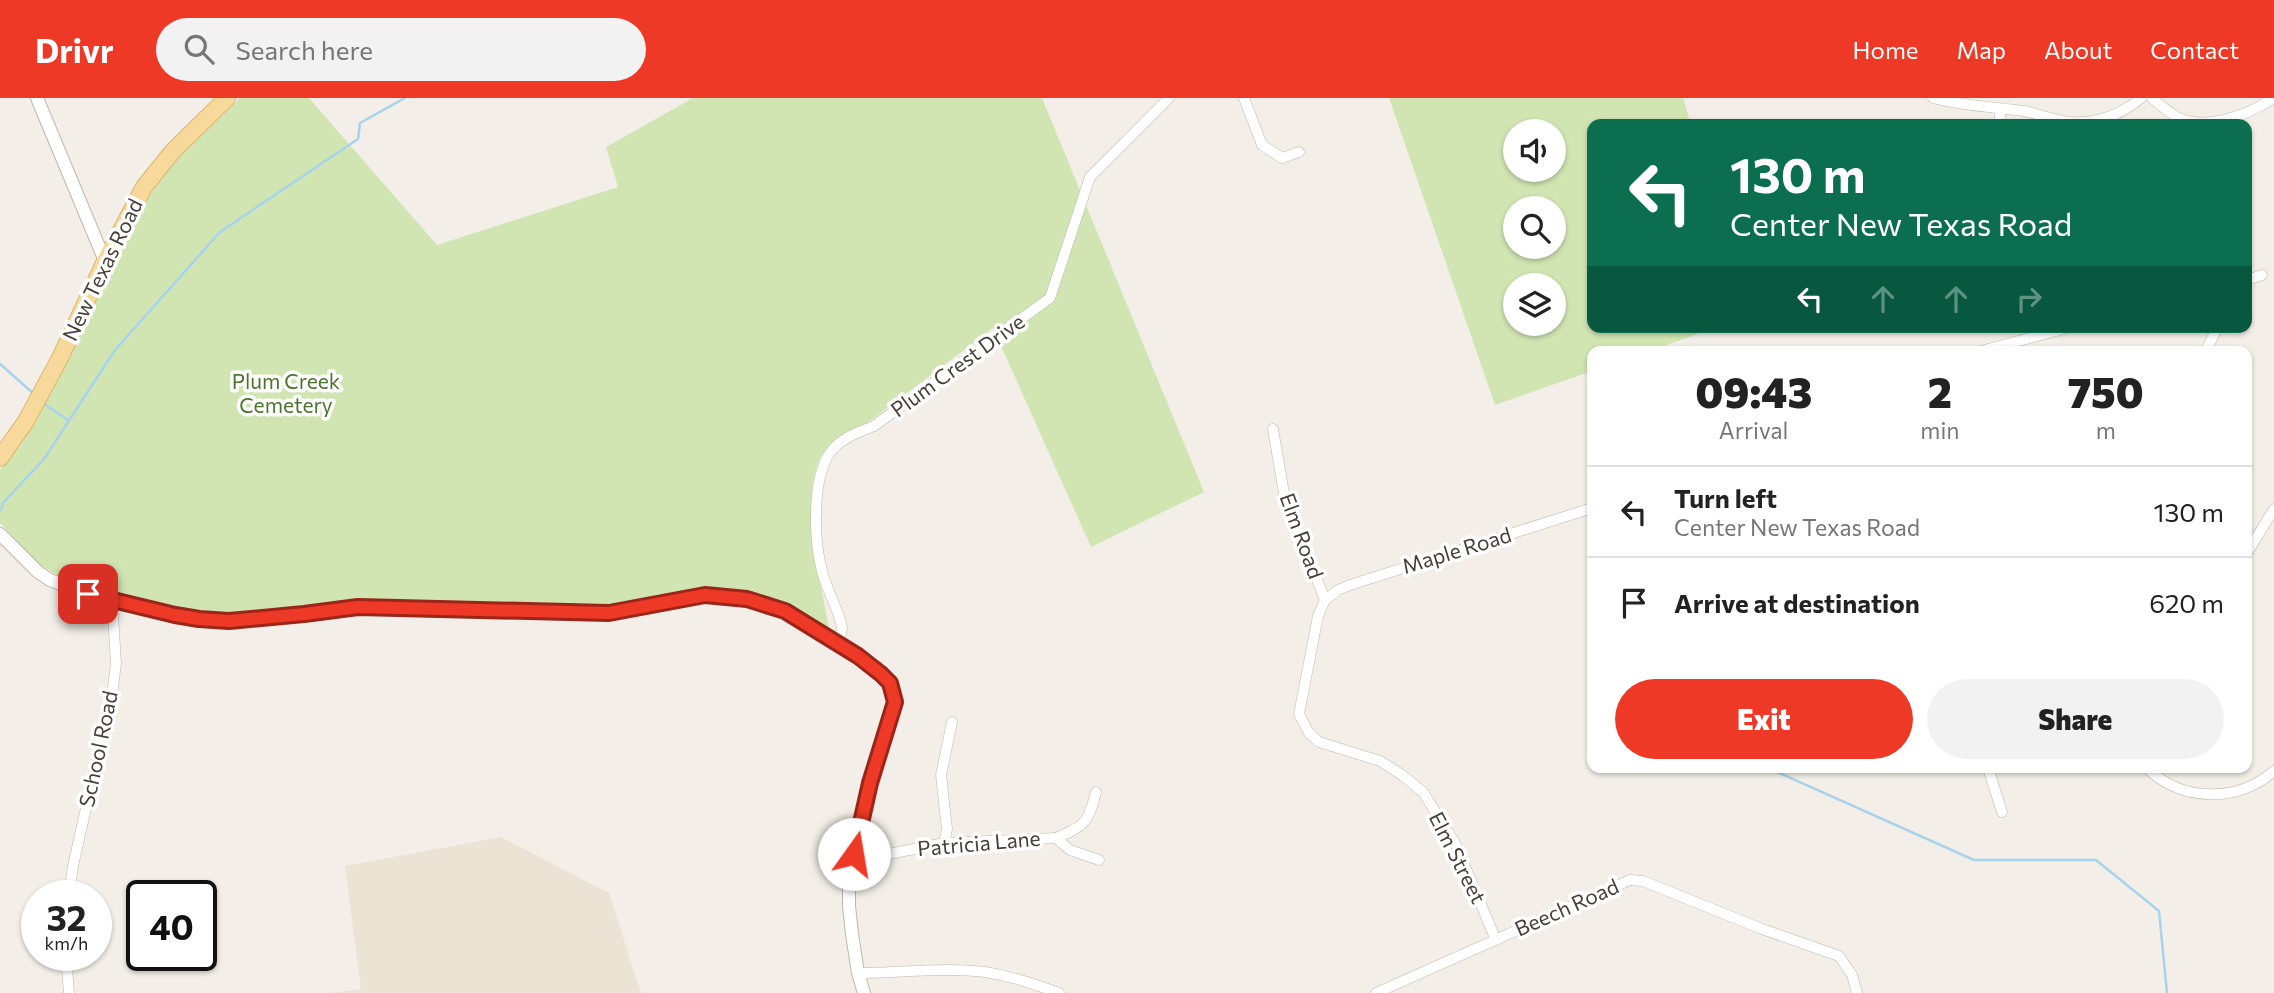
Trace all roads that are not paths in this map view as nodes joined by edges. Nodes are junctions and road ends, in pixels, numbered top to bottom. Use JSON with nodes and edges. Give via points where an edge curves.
{"nodes":[{"id":1,"x":37,"y":98,"type":"edge"},
{"id":2,"x":227,"y":98,"type":"edge"},
{"id":3,"x":1169,"y":98,"type":"edge"},
{"id":4,"x":1244,"y":98,"type":"edge"},
{"id":5,"x":1933,"y":98,"type":"edge"},
{"id":6,"x":2141,"y":98,"type":"edge"},
{"id":7,"x":2152,"y":98,"type":"edge"},
{"id":8,"x":2273,"y":98,"type":"edge"},
{"id":9,"x":2001,"y":109,"type":"junction"},
{"id":10,"x":2000,"y":119,"type":"edge"},
{"id":11,"x":2058,"y":119,"type":"edge"},
{"id":12,"x":2102,"y":119,"type":"edge"},
{"id":13,"x":2184,"y":119,"type":"edge"},
{"id":14,"x":2218,"y":119,"type":"edge"},
{"id":15,"x":1299,"y":152,"type":"dead end"},
{"id":16,"x":105,"y":261,"type":"junction"},
{"id":17,"x":2262,"y":275,"type":"dead end"},
{"id":18,"x":2252,"y":278,"type":"edge"},
{"id":19,"x":2048,"y":333,"type":"edge"},
{"id":20,"x":2000,"y":346,"type":"edge"},
{"id":21,"x":1273,"y":429,"type":"dead end"},
{"id":22,"x":0,"y":458,"type":"edge"},
{"id":23,"x":2274,"y":509,"type":"edge"},
{"id":24,"x":1587,"y":510,"type":"edge"},
{"id":25,"x":0,"y":534,"type":"edge"},
{"id":26,"x":2252,"y":545,"type":"edge"},
{"id":27,"x":111,"y":600,"type":"junction"},
{"id":28,"x":1325,"y":600,"type":"junction"},
{"id":29,"x":837,"y":643,"type":"junction"},
{"id":30,"x":952,"y":722,"type":"dead end"},
{"id":31,"x":2274,"y":771,"type":"edge"},
{"id":32,"x":1991,"y":773,"type":"edge"},
{"id":33,"x":2152,"y":773,"type":"edge"},
{"id":34,"x":1096,"y":792,"type":"dead end"},
{"id":35,"x":2003,"y":812,"type":"dead end"},
{"id":36,"x":1056,"y":838,"type":"junction"},
{"id":37,"x":944,"y":843,"type":"junction"},
{"id":38,"x":854,"y":854,"type":"junction"},
{"id":39,"x":1099,"y":860,"type":"dead end"},
{"id":40,"x":71,"y":880,"type":"edge"},
{"id":41,"x":1496,"y":940,"type":"junction"},
{"id":42,"x":67,"y":971,"type":"edge"},
{"id":43,"x":858,"y":973,"type":"junction"},
{"id":44,"x":69,"y":993,"type":"edge"},
{"id":45,"x":864,"y":993,"type":"edge"},
{"id":46,"x":1059,"y":993,"type":"edge"},
{"id":47,"x":1376,"y":993,"type":"edge"},
{"id":48,"x":1857,"y":993,"type":"edge"}],
"edges":[{"from":1,"to":16,"type":"street"},
{"from":2,"to":16,"type":"main road","name":"New Texas Road","via":[[156,170]]},
{"from":3,"to":29,"type":"street","name":"Plum Crest Drive","via":[[1090,177],[1050,298],[874,426],[836,446],[825,459],[818,481],[817,523],[822,571],[842,628]]},
{"from":4,"to":15,"type":"street","via":[[1262,145],[1282,158]]},
{"from":5,"to":9,"type":"street"},
{"from":6,"to":12,"type":"street"},
{"from":7,"to":13,"type":"street"},
{"from":8,"to":14,"type":"street"},
{"from":9,"to":10,"type":"street"},
{"from":9,"to":11,"type":"street"},
{"from":16,"to":22,"type":"main road","name":"New Texas Road","via":[[61,358]]},
{"from":17,"to":18,"type":"street"},
{"from":19,"to":20,"type":"street"},
{"from":21,"to":28,"type":"street","name":"Elm Road","via":[[1286,499]]},
{"from":23,"to":26,"type":"street"},
{"from":24,"to":28,"type":"street","name":"Maple Road","via":[[1350,585]]},
{"from":25,"to":27,"type":"street","via":[[50,580]]},
{"from":27,"to":29,"type":"street","via":[[175,615],[229,621],[358,607],[609,613],[705,595],[747,599],[785,611]]},
{"from":27,"to":40,"type":"street","name":"School Road","via":[[116,663],[113,688]]},
{"from":28,"to":41,"type":"street","name":"Elm Street","via":[[1299,714],[1319,742],[1380,761],[1423,792],[1455,843]]},
{"from":29,"to":38,"type":"street","via":[[890,683],[895,702]]},
{"from":30,"to":37,"type":"street","via":[[941,775],[947,829]]},
{"from":31,"to":33,"type":"street","via":[[2248,788],[2215,794],[2187,793]]},
{"from":32,"to":35,"type":"street"},
{"from":34,"to":36,"type":"street","via":[[1084,825]]},
{"from":36,"to":37,"type":"street","name":"Patricia Lane"},
{"from":36,"to":39,"type":"street","name":"Patricia Lane","via":[[1070,850]]},
{"from":37,"to":38,"type":"street","name":"Patricia Lane","via":[[884,855]]},
{"from":38,"to":43,"type":"street","via":[[849,906]]},
{"from":41,"to":47,"type":"street","name":"Beech Road"},
{"from":41,"to":48,"type":"street","name":"Beech Road","via":[[1610,887],[1643,881],[1839,956]]},
{"from":42,"to":44,"type":"street"},
{"from":43,"to":45,"type":"street"},
{"from":43,"to":46,"type":"street","via":[[984,972]]}]}
